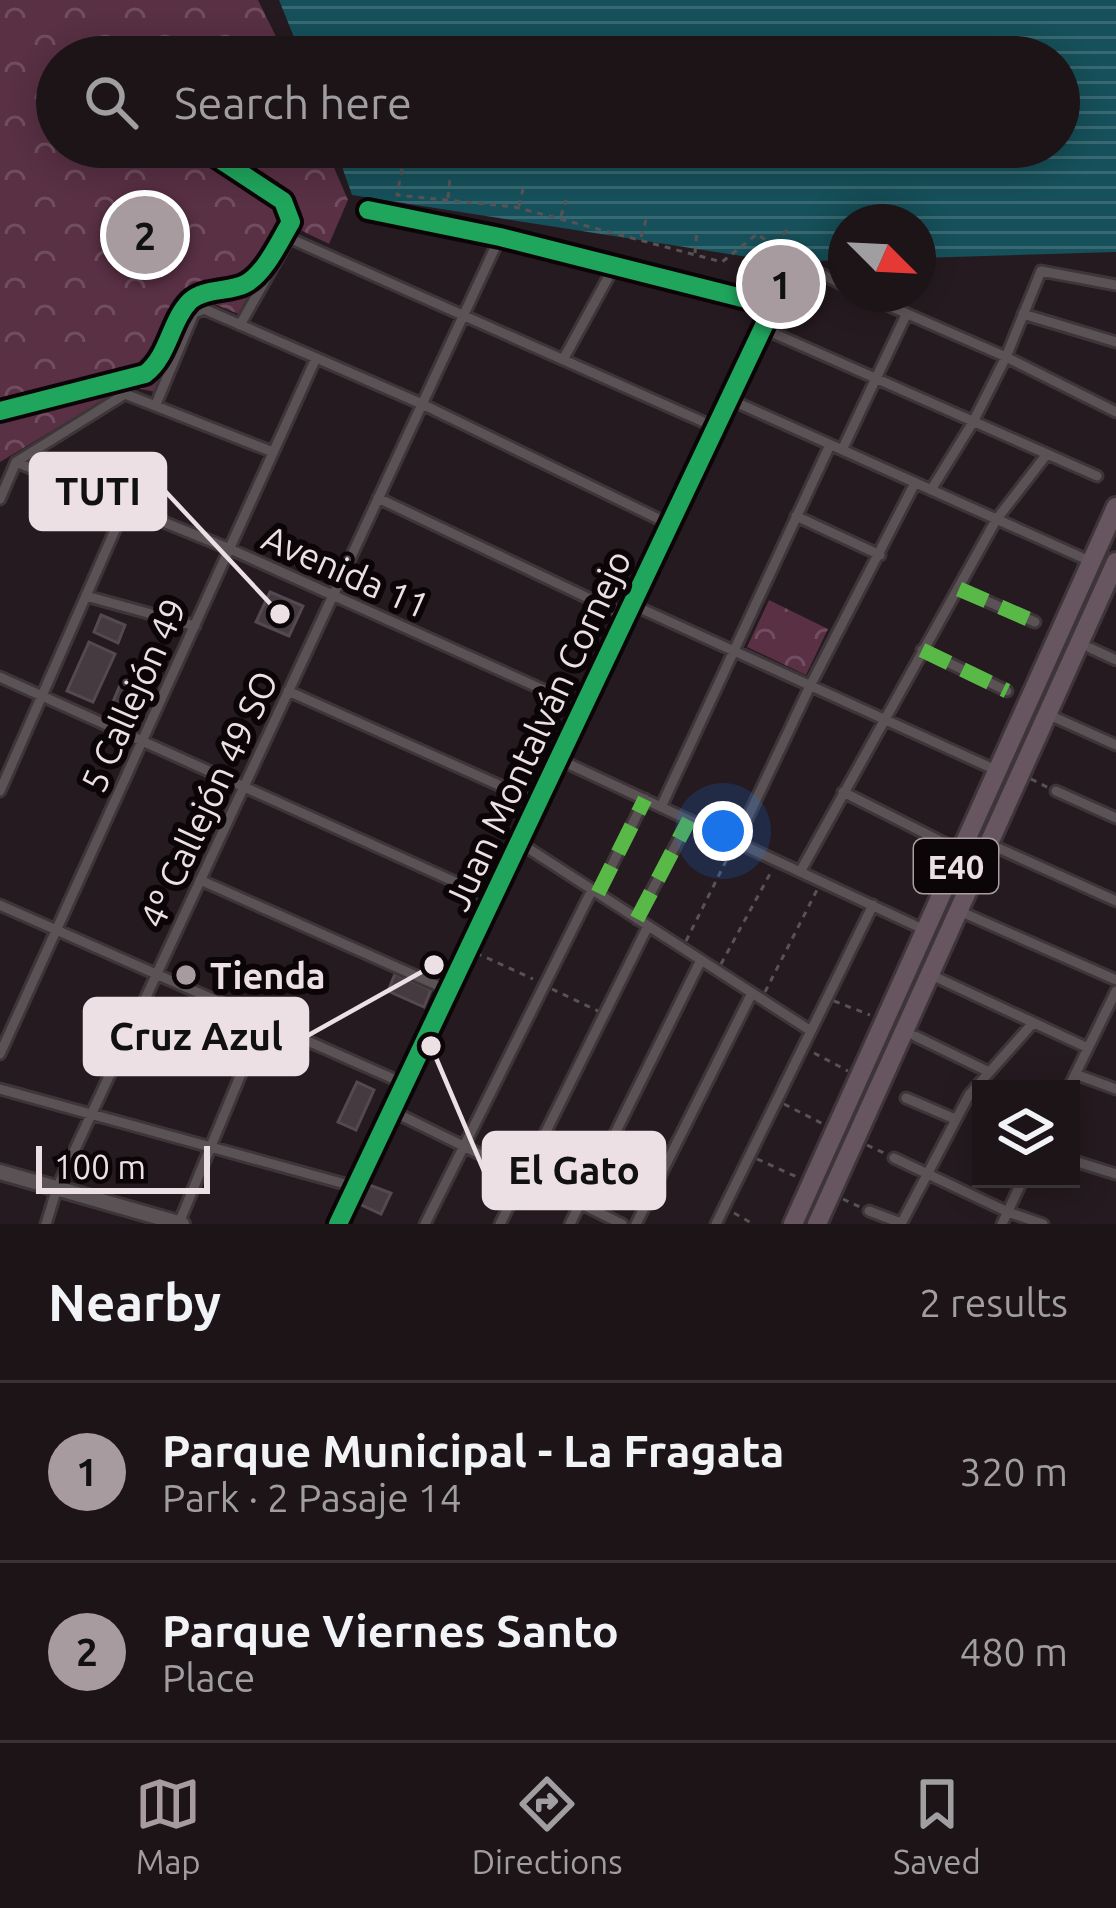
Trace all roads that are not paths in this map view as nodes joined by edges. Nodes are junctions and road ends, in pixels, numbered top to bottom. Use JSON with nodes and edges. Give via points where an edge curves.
{"nodes":[{"id":1,"x":368,"y":210,"type":"dead end"},
{"id":2,"x":500,"y":237,"type":"junction"},
{"id":3,"x":614,"y":267,"type":"junction"},
{"id":4,"x":819,"y":274,"type":"dead end"},
{"id":5,"x":828,"y":278,"type":"edge"},
{"id":6,"x":1116,"y":285,"type":"edge"},
{"id":7,"x":900,"y":312,"type":"edge"},
{"id":8,"x":464,"y":313,"type":"junction"},
{"id":9,"x":1022,"y":314,"type":"junction"},
{"id":10,"x":906,"y":315,"type":"junction"},
{"id":11,"x":240,"y":325,"type":"junction"},
{"id":12,"x":764,"y":329,"type":"junction"},
{"id":13,"x":1116,"y":342,"type":"edge"},
{"id":14,"x":1006,"y":357,"type":"junction"},
{"id":15,"x":316,"y":358,"type":"junction"},
{"id":16,"x":564,"y":358,"type":"junction"},
{"id":17,"x":875,"y":378,"type":"junction"},
{"id":18,"x":731,"y":400,"type":"junction"},
{"id":19,"x":156,"y":404,"type":"junction"},
{"id":20,"x":422,"y":404,"type":"junction"},
{"id":21,"x":1116,"y":412,"type":"edge"},
{"id":22,"x":973,"y":422,"type":"junction"},
{"id":23,"x":718,"y":428,"type":"junction"},
{"id":24,"x":830,"y":445,"type":"junction"},
{"id":25,"x":842,"y":450,"type":"junction"},
{"id":26,"x":273,"y":452,"type":"junction"},
{"id":27,"x":1048,"y":454,"type":"junction"},
{"id":28,"x":16,"y":462,"type":"junction"},
{"id":29,"x":1097,"y":476,"type":"dead end"},
{"id":30,"x":915,"y":483,"type":"junction"},
{"id":31,"x":931,"y":490,"type":"junction"},
{"id":32,"x":1,"y":492,"type":"edge"},
{"id":33,"x":378,"y":498,"type":"junction"},
{"id":34,"x":126,"y":505,"type":"junction"},
{"id":35,"x":1116,"y":507,"type":"edge"},
{"id":36,"x":796,"y":517,"type":"junction"},
{"id":37,"x":996,"y":520,"type":"junction"},
{"id":38,"x":671,"y":525,"type":"junction"},
{"id":39,"x":230,"y":549,"type":"junction"},
{"id":40,"x":880,"y":555,"type":"junction"},
{"id":41,"x":1092,"y":562,"type":"junction"},
{"id":42,"x":1115,"y":569,"type":"edge"},
{"id":43,"x":959,"y":590,"type":"junction"},
{"id":44,"x":333,"y":595,"type":"junction"},
{"id":45,"x":86,"y":596,"type":"junction"},
{"id":46,"x":633,"y":604,"type":"junction"},
{"id":47,"x":628,"y":617,"type":"junction"},
{"id":48,"x":1035,"y":622,"type":"dead end"},
{"id":49,"x":194,"y":626,"type":"junction"},
{"id":50,"x":1090,"y":648,"type":"dead end"},
{"id":51,"x":735,"y":649,"type":"junction"},
{"id":52,"x":922,"y":650,"type":"junction"},
{"id":53,"x":1116,"y":660,"type":"edge"},
{"id":54,"x":0,"y":677,"type":"edge"},
{"id":55,"x":811,"y":684,"type":"junction"},
{"id":56,"x":288,"y":691,"type":"junction"},
{"id":57,"x":1007,"y":691,"type":"dead end"},
{"id":58,"x":42,"y":696,"type":"junction"},
{"id":59,"x":584,"y":708,"type":"junction"},
{"id":60,"x":1047,"y":714,"type":"junction"},
{"id":61,"x":883,"y":719,"type":"junction"},
{"id":62,"x":143,"y":740,"type":"junction"},
{"id":63,"x":1116,"y":745,"type":"edge"},
{"id":64,"x":560,"y":760,"type":"junction"},
{"id":65,"x":998,"y":771,"type":"junction"},
{"id":66,"x":244,"y":786,"type":"junction"},
{"id":67,"x":0,"y":791,"type":"edge"},
{"id":68,"x":1056,"y":791,"type":"road end"},
{"id":69,"x":843,"y":792,"type":"junction"},
{"id":70,"x":645,"y":800,"type":"junction"},
{"id":71,"x":539,"y":803,"type":"junction"},
{"id":72,"x":661,"y":807,"type":"junction"},
{"id":73,"x":1116,"y":818,"type":"edge"},
{"id":74,"x":688,"y":820,"type":"junction"},
{"id":75,"x":736,"y":842,"type":"junction"},
{"id":76,"x":520,"y":843,"type":"junction"},
{"id":77,"x":987,"y":843,"type":"junction"},
{"id":78,"x":962,"y":852,"type":"junction"},
{"id":79,"x":800,"y":872,"type":"junction"},
{"id":80,"x":200,"y":880,"type":"junction"},
{"id":81,"x":595,"y":892,"type":"junction"},
{"id":82,"x":493,"y":899,"type":"junction"},
{"id":83,"x":1116,"y":901,"type":"edge"},
{"id":84,"x":0,"y":905,"type":"edge"},
{"id":85,"x":873,"y":905,"type":"junction"},
{"id":86,"x":957,"y":910,"type":"junction"},
{"id":87,"x":637,"y":919,"type":"junction"},
{"id":88,"x":649,"y":926,"type":"junction"},
{"id":89,"x":56,"y":931,"type":"junction"},
{"id":90,"x":927,"y":931,"type":"junction"},
{"id":91,"x":701,"y":960,"type":"junction"},
{"id":92,"x":928,"y":974,"type":"junction"},
{"id":93,"x":156,"y":975,"type":"junction"},
{"id":94,"x":1116,"y":980,"type":"edge"},
{"id":95,"x":450,"y":991,"type":"junction"},
{"id":96,"x":1116,"y":991,"type":"edge"},
{"id":97,"x":757,"y":996,"type":"junction"},
{"id":98,"x":263,"y":1022,"type":"junction"},
{"id":99,"x":1033,"y":1023,"type":"junction"},
{"id":100,"x":811,"y":1031,"type":"junction"},
{"id":101,"x":915,"y":1036,"type":"dead end"},
{"id":102,"x":1088,"y":1048,"type":"junction"},
{"id":103,"x":0,"y":1054,"type":"edge"},
{"id":104,"x":989,"y":1072,"type":"junction"},
{"id":105,"x":1075,"y":1074,"type":"junction"},
{"id":106,"x":1072,"y":1080,"type":"edge"},
{"id":107,"x":405,"y":1084,"type":"junction"},
{"id":108,"x":0,"y":1089,"type":"edge"},
{"id":109,"x":1116,"y":1089,"type":"edge"},
{"id":110,"x":969,"y":1095,"type":"junction"},
{"id":111,"x":972,"y":1096,"type":"edge"},
{"id":112,"x":906,"y":1098,"type":"dead end"},
{"id":113,"x":392,"y":1111,"type":"junction"},
{"id":114,"x":92,"y":1114,"type":"junction"},
{"id":115,"x":955,"y":1119,"type":"junction"},
{"id":116,"x":846,"y":1135,"type":"junction"},
{"id":117,"x":208,"y":1147,"type":"junction"},
{"id":118,"x":464,"y":1147,"type":"junction"},
{"id":119,"x":894,"y":1158,"type":"road end"},
{"id":120,"x":1080,"y":1163,"type":"edge"},
{"id":121,"x":0,"y":1172,"type":"edge"},
{"id":122,"x":927,"y":1172,"type":"junction"},
{"id":123,"x":1116,"y":1174,"type":"edge"},
{"id":124,"x":524,"y":1176,"type":"junction"},
{"id":125,"x":356,"y":1187,"type":"junction"},
{"id":126,"x":57,"y":1188,"type":"junction"},
{"id":127,"x":1019,"y":1188,"type":"edge"},
{"id":128,"x":821,"y":1189,"type":"junction"},
{"id":129,"x":580,"y":1203,"type":"junction"},
{"id":130,"x":869,"y":1211,"type":"road end"},
{"id":131,"x":1008,"y":1212,"type":"junction"},
{"id":132,"x":132,"y":1217,"type":"edge"},
{"id":133,"x":46,"y":1224,"type":"edge"},
{"id":134,"x":181,"y":1224,"type":"edge"},
{"id":135,"x":338,"y":1224,"type":"edge"},
{"id":136,"x":425,"y":1224,"type":"edge"},
{"id":137,"x":500,"y":1224,"type":"edge"},
{"id":138,"x":570,"y":1224,"type":"edge"},
{"id":139,"x":622,"y":1224,"type":"edge"},
{"id":140,"x":636,"y":1224,"type":"edge"},
{"id":141,"x":716,"y":1224,"type":"edge"},
{"id":142,"x":793,"y":1224,"type":"edge"},
{"id":143,"x":817,"y":1224,"type":"edge"},
{"id":144,"x":901,"y":1224,"type":"edge"},
{"id":145,"x":1002,"y":1224,"type":"edge"},
{"id":146,"x":1043,"y":1224,"type":"edge"}],
"edges":[{"from":1,"to":2,"type":"street"},
{"from":2,"to":3,"type":"street"},
{"from":2,"to":8,"type":"street","name":"4º Callejón 49 SO"},
{"from":3,"to":12,"type":"street","via":[[758,302],[766,308]]},
{"from":3,"to":16,"type":"street"},
{"from":4,"to":5,"type":"street"},
{"from":6,"to":9,"type":"street","via":[[1041,271]]},
{"from":7,"to":10,"type":"street"},
{"from":8,"to":11,"type":"street","via":[[289,238]]},
{"from":8,"to":16,"type":"street"},
{"from":8,"to":20,"type":"street","name":"4º Callejón 49 SO"},
{"from":9,"to":13,"type":"street"},
{"from":9,"to":14,"type":"street"},
{"from":10,"to":14,"type":"street"},
{"from":10,"to":17,"type":"street"},
{"from":11,"to":15,"type":"street"},
{"from":11,"to":19,"type":"street","via":[[204,309],[194,313]]},
{"from":12,"to":17,"type":"street"},
{"from":12,"to":18,"type":"street","name":"Juan Montalván Cornejo"},
{"from":14,"to":21,"type":"street"},
{"from":14,"to":22,"type":"street"},
{"from":15,"to":20,"type":"street"},
{"from":15,"to":26,"type":"street","name":"5 Callejón 49"},
{"from":16,"to":23,"type":"street"},
{"from":17,"to":22,"type":"street"},
{"from":17,"to":25,"type":"street"},
{"from":18,"to":23,"type":"street","name":"Juan Montalván Cornejo"},
{"from":18,"to":24,"type":"street"},
{"from":19,"to":26,"type":"street"},
{"from":19,"to":28,"type":"street","via":[[129,393]]},
{"from":20,"to":33,"type":"street","name":"4º Callejón 49 SO"},
{"from":20,"to":38,"type":"street"},
{"from":22,"to":27,"type":"street"},
{"from":22,"to":31,"type":"street"},
{"from":23,"to":38,"type":"street","name":"Juan Montalván Cornejo"},
{"from":24,"to":25,"type":"street"},
{"from":24,"to":36,"type":"street"},
{"from":25,"to":30,"type":"street"},
{"from":26,"to":39,"type":"street","name":"5 Callejón 49"},
{"from":27,"to":29,"type":"street"},
{"from":27,"to":37,"type":"street"},
{"from":28,"to":32,"type":"street"},
{"from":28,"to":34,"type":"street","name":"Avenida 11"},
{"from":30,"to":31,"type":"street"},
{"from":30,"to":40,"type":"street"},
{"from":31,"to":37,"type":"street"},
{"from":33,"to":44,"type":"street","name":"4º Callejón 49 SO"},
{"from":33,"to":47,"type":"street"},
{"from":34,"to":39,"type":"street","name":"Avenida 11"},
{"from":34,"to":45,"type":"street"},
{"from":35,"to":41,"type":"highway","number":"E40"},
{"from":36,"to":40,"type":"street"},
{"from":36,"to":51,"type":"street"},
{"from":37,"to":41,"type":"street"},
{"from":37,"to":43,"type":"street"},
{"from":38,"to":46,"type":"street","name":"Juan Montalván Cornejo"},
{"from":39,"to":44,"type":"street","name":"Avenida 11"},
{"from":39,"to":49,"type":"street","name":"5 Callejón 49"},
{"from":40,"to":55,"type":"street"},
{"from":41,"to":65,"type":"highway","number":"E40"},
{"from":42,"to":60,"type":"highway","number":"E40"},
{"from":43,"to":48,"type":"street"},
{"from":43,"to":52,"type":"street"},
{"from":44,"to":56,"type":"street","name":"4º Callejón 49 SO"},
{"from":44,"to":59,"type":"street","name":"Avenida 11"},
{"from":45,"to":49,"type":"street"},
{"from":45,"to":58,"type":"street"},
{"from":46,"to":47,"type":"street","name":"Juan Montalván Cornejo"},
{"from":46,"to":51,"type":"street"},
{"from":47,"to":59,"type":"street","name":"Juan Montalván Cornejo"},
{"from":49,"to":62,"type":"street","name":"5 Callejón 49"},
{"from":50,"to":53,"type":"street"},
{"from":51,"to":55,"type":"street"},
{"from":51,"to":72,"type":"street"},
{"from":52,"to":57,"type":"street"},
{"from":52,"to":61,"type":"street"},
{"from":54,"to":58,"type":"street"},
{"from":55,"to":61,"type":"street"},
{"from":55,"to":75,"type":"street"},
{"from":56,"to":66,"type":"street","name":"4º Callejón 49 SO"},
{"from":56,"to":71,"type":"street"},
{"from":58,"to":62,"type":"street"},
{"from":58,"to":67,"type":"street"},
{"from":59,"to":64,"type":"street","name":"Juan Montalván Cornejo"},
{"from":60,"to":63,"type":"street"},
{"from":60,"to":77,"type":"highway","number":"E40"},
{"from":61,"to":65,"type":"street"},
{"from":61,"to":69,"type":"street"},
{"from":62,"to":66,"type":"street"},
{"from":62,"to":89,"type":"street","name":"5 Callejón 49"},
{"from":64,"to":70,"type":"street"},
{"from":64,"to":71,"type":"street","name":"Juan Montalván Cornejo"},
{"from":65,"to":78,"type":"highway","number":"E40"},
{"from":66,"to":80,"type":"street","name":"4º Callejón 49 SO"},
{"from":66,"to":82,"type":"street"},
{"from":68,"to":73,"type":"street"},
{"from":69,"to":78,"type":"street"},
{"from":69,"to":79,"type":"street"},
{"from":70,"to":72,"type":"street"},
{"from":70,"to":81,"type":"street"},
{"from":71,"to":76,"type":"street","name":"Juan Montalván Cornejo"},
{"from":72,"to":74,"type":"street"},
{"from":74,"to":75,"type":"street"},
{"from":74,"to":87,"type":"street"},
{"from":75,"to":79,"type":"street"},
{"from":76,"to":81,"type":"street"},
{"from":76,"to":82,"type":"street","name":"Juan Montalván Cornejo"},
{"from":77,"to":83,"type":"street"},
{"from":77,"to":86,"type":"highway","number":"E40"},
{"from":78,"to":90,"type":"highway","number":"E40"},
{"from":79,"to":85,"type":"street"},
{"from":80,"to":93,"type":"street","name":"4º Callejón 49 SO"},
{"from":80,"to":95,"type":"street"},
{"from":81,"to":87,"type":"street"},
{"from":81,"to":118,"type":"street"},
{"from":82,"to":95,"type":"street","name":"Juan Montalván Cornejo"},
{"from":84,"to":89,"type":"street"},
{"from":85,"to":90,"type":"street"},
{"from":85,"to":100,"type":"street"},
{"from":86,"to":92,"type":"highway","number":"E40"},
{"from":86,"to":94,"type":"street"},
{"from":87,"to":88,"type":"street"},
{"from":88,"to":91,"type":"street"},
{"from":88,"to":124,"type":"street"},
{"from":89,"to":93,"type":"street"},
{"from":89,"to":103,"type":"street","name":"5 Callejón 49"},
{"from":90,"to":116,"type":"highway","number":"E40","via":[[860,1078]]},
{"from":91,"to":97,"type":"street"},
{"from":91,"to":129,"type":"street"},
{"from":92,"to":99,"type":"street"},
{"from":92,"to":116,"type":"highway","number":"E40"},
{"from":93,"to":98,"type":"street"},
{"from":93,"to":114,"type":"street","name":"4º Callejón 49 SO"},
{"from":95,"to":107,"type":"street","name":"Juan Montalván Cornejo"},
{"from":96,"to":102,"type":"street"},
{"from":97,"to":100,"type":"street"},
{"from":97,"to":140,"type":"street"},
{"from":98,"to":107,"type":"street"},
{"from":98,"to":117,"type":"street"},
{"from":99,"to":102,"type":"street"},
{"from":99,"to":104,"type":"street"},
{"from":100,"to":141,"type":"street"},
{"from":101,"to":104,"type":"street"},
{"from":102,"to":105,"type":"street"},
{"from":104,"to":110,"type":"street"},
{"from":105,"to":106,"type":"street"},
{"from":105,"to":109,"type":"street"},
{"from":107,"to":113,"type":"street","name":"Juan Montalván Cornejo"},
{"from":108,"to":114,"type":"street"},
{"from":110,"to":111,"type":"street"},
{"from":110,"to":115,"type":"street"},
{"from":112,"to":115,"type":"street"},
{"from":113,"to":118,"type":"street"},
{"from":113,"to":125,"type":"street","name":"Juan Montalván Cornejo"},
{"from":114,"to":117,"type":"street"},
{"from":114,"to":126,"type":"street","name":"4º Callejón 49 SO"},
{"from":115,"to":122,"type":"street"},
{"from":116,"to":128,"type":"highway","number":"E40"},
{"from":117,"to":125,"type":"street"},
{"from":117,"to":134,"type":"street"},
{"from":118,"to":124,"type":"street"},
{"from":118,"to":136,"type":"street"},
{"from":119,"to":122,"type":"street"},
{"from":120,"to":123,"type":"street"},
{"from":121,"to":126,"type":"street"},
{"from":122,"to":131,"type":"street"},
{"from":122,"to":144,"type":"street"},
{"from":124,"to":129,"type":"street"},
{"from":124,"to":137,"type":"street"},
{"from":125,"to":135,"type":"street","name":"Juan Montalván Cornejo"},
{"from":126,"to":132,"type":"street"},
{"from":126,"to":133,"type":"street","name":"4º Callejón 49 SO"},
{"from":127,"to":131,"type":"street"},
{"from":128,"to":142,"type":"highway","number":"E40"},
{"from":128,"to":143,"type":"highway","number":"E40"},
{"from":129,"to":138,"type":"street"},
{"from":129,"to":139,"type":"street"},
{"from":130,"to":144,"type":"street"},
{"from":131,"to":145,"type":"street"},
{"from":131,"to":146,"type":"street"},
{"from":132,"to":134,"type":"street"}]}
